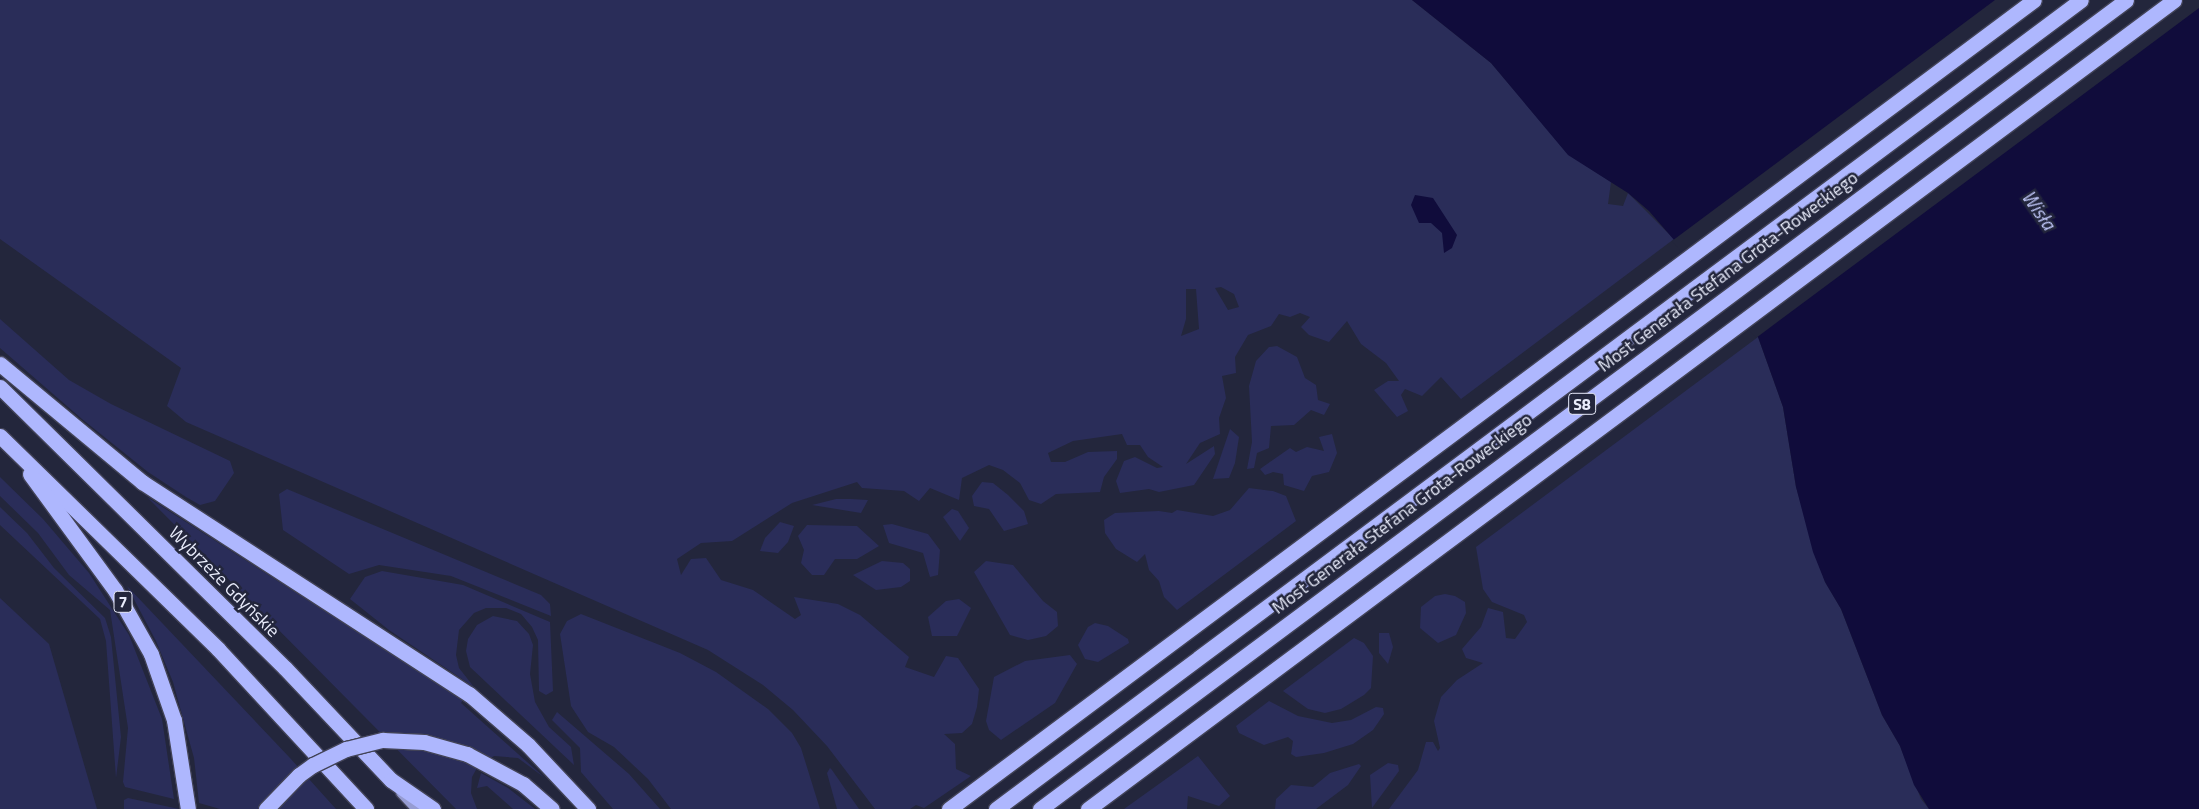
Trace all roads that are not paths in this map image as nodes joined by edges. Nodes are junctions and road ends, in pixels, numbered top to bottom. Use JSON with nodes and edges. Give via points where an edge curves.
{"nodes":[{"id":1,"x":2034,"y":0,"type":"edge"},
{"id":2,"x":2081,"y":0,"type":"edge"},
{"id":3,"x":2126,"y":0,"type":"edge"},
{"id":4,"x":2174,"y":0,"type":"edge"},
{"id":5,"x":0,"y":364,"type":"edge"},
{"id":6,"x":0,"y":387,"type":"edge"},
{"id":7,"x":2,"y":439,"type":"edge"},
{"id":8,"x":391,"y":780,"type":"junction"},
{"id":9,"x":188,"y":809,"type":"edge"},
{"id":10,"x":266,"y":809,"type":"edge"},
{"id":11,"x":366,"y":809,"type":"edge"},
{"id":12,"x":418,"y":809,"type":"edge"},
{"id":13,"x":433,"y":809,"type":"edge"},
{"id":14,"x":552,"y":809,"type":"edge"},
{"id":15,"x":588,"y":809,"type":"edge"},
{"id":16,"x":949,"y":809,"type":"edge"},
{"id":17,"x":996,"y":809,"type":"edge"},
{"id":18,"x":1040,"y":809,"type":"edge"},
{"id":19,"x":1088,"y":809,"type":"edge"}],
"edges":[{"from":1,"to":16,"type":"highway"},
{"from":2,"to":17,"type":"highway","name":"Most Generała Stefana Grota-Roweckiego","number":"S8"},
{"from":3,"to":18,"type":"highway","name":"Most Generała Stefana Grota-Roweckiego","number":"S8"},
{"from":4,"to":19,"type":"highway"},
{"from":5,"to":15,"type":"highway","via":[[142,482],[469,694],[528,745]]},
{"from":6,"to":8,"type":"highway","name":"Wybrzeże Gdyńskie","via":[[285,668]]},
{"from":7,"to":9,"type":"highway","number":"7","via":[[110,583],[142,634],[170,702]]},
{"from":7,"to":11,"type":"highway","via":[[218,649]]},
{"from":8,"to":12,"type":"main road","name":"Wybrzeże Gdyńskie"},
{"from":8,"to":13,"type":"highway"},
{"from":10,"to":14,"type":"highway","bridge":true,"via":[[313,765],[346,749],[390,740],[445,746],[486,762],[523,784]]}]}
